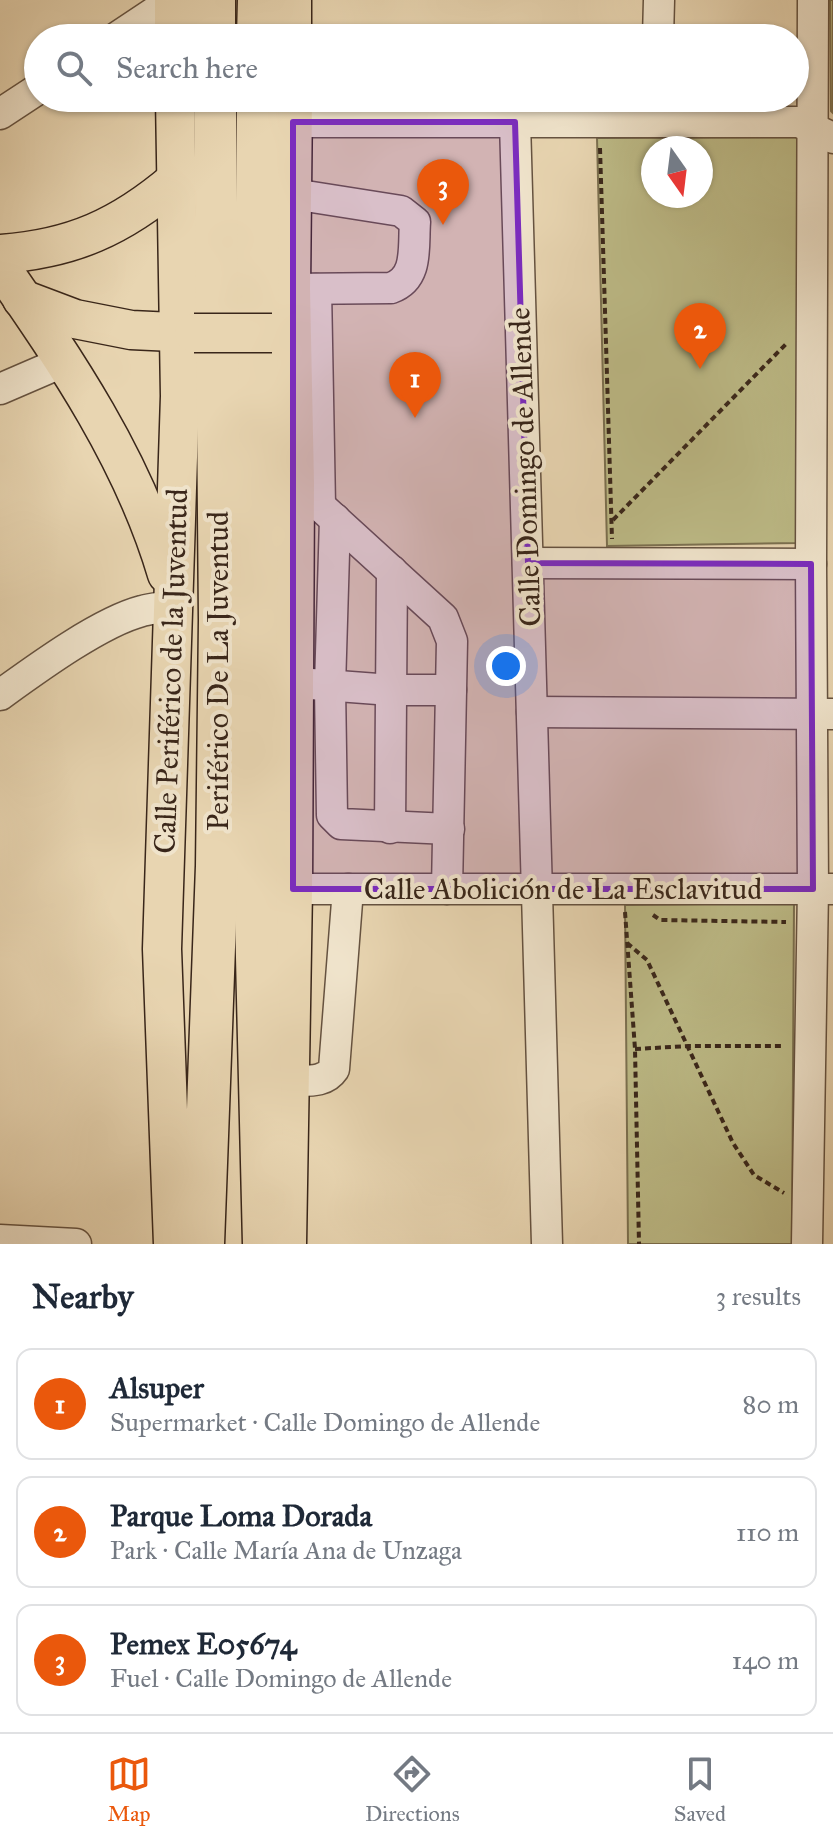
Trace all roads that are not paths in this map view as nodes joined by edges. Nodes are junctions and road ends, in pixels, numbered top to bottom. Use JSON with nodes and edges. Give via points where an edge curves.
{"nodes":[{"id":1,"x":174,"y":0,"type":"edge"},
{"id":2,"x":214,"y":0,"type":"edge"},
{"id":3,"x":259,"y":0,"type":"edge"},
{"id":4,"x":292,"y":0,"type":"edge"},
{"id":5,"x":659,"y":0,"type":"edge"},
{"id":6,"x":813,"y":0,"type":"edge"},
{"id":7,"x":137,"y":24,"type":"edge"},
{"id":8,"x":174,"y":24,"type":"edge"},
{"id":9,"x":214,"y":24,"type":"edge"},
{"id":10,"x":258,"y":24,"type":"edge"},
{"id":11,"x":292,"y":24,"type":"edge"},
{"id":12,"x":658,"y":24,"type":"edge"},
{"id":13,"x":24,"y":98,"type":"edge"},
{"id":14,"x":175,"y":112,"type":"edge"},
{"id":15,"x":215,"y":112,"type":"edge"},
{"id":16,"x":258,"y":112,"type":"edge"},
{"id":17,"x":293,"y":112,"type":"edge"},
{"id":18,"x":330,"y":112,"type":"edge"},
{"id":19,"x":634,"y":112,"type":"edge"},
{"id":20,"x":682,"y":112,"type":"edge"},
{"id":21,"x":0,"y":114,"type":"edge"},
{"id":22,"x":515,"y":122,"type":"junction"},
{"id":23,"x":822,"y":133,"type":"edge"},
{"id":24,"x":176,"y":180,"type":"junction"},
{"id":25,"x":293,"y":194,"type":"junction"},
{"id":26,"x":0,"y":254,"type":"edge"},
{"id":27,"x":0,"y":266,"type":"edge"},
{"id":28,"x":303,"y":289,"type":"junction"},
{"id":29,"x":22,"y":299,"type":"junction"},
{"id":30,"x":282,"y":332,"type":"junction"},
{"id":31,"x":186,"y":333,"type":"junction"},
{"id":32,"x":65,"y":361,"type":"junction"},
{"id":33,"x":0,"y":389,"type":"edge"},
{"id":34,"x":316,"y":503,"type":"junction"},
{"id":35,"x":528,"y":563,"type":"junction"},
{"id":36,"x":811,"y":564,"type":"junction"},
{"id":37,"x":392,"y":571,"type":"junction"},
{"id":38,"x":173,"y":601,"type":"junction"},
{"id":39,"x":293,"y":681,"type":"junction"},
{"id":40,"x":330,"y":687,"type":"junction"},
{"id":41,"x":391,"y":690,"type":"junction"},
{"id":42,"x":451,"y":690,"type":"junction"},
{"id":43,"x":0,"y":695,"type":"edge"},
{"id":44,"x":532,"y":712,"type":"junction"},
{"id":45,"x":822,"y":714,"type":"edge"},
{"id":46,"x":390,"y":828,"type":"junction"},
{"id":47,"x":449,"y":829,"type":"junction"},
{"id":48,"x":293,"y":889,"type":"junction"},
{"id":49,"x":348,"y":889,"type":"junction"},
{"id":50,"x":447,"y":889,"type":"junction"},
{"id":51,"x":823,"y":889,"type":"edge"},
{"id":52,"x":537,"y":890,"type":"junction"},
{"id":53,"x":289,"y":1094,"type":"junction"},
{"id":54,"x":0,"y":1240,"type":"edge"},
{"id":55,"x":195,"y":1242,"type":"edge"},
{"id":56,"x":76,"y":1244,"type":"edge"},
{"id":57,"x":266,"y":1244,"type":"edge"},
{"id":58,"x":287,"y":1244,"type":"edge"},
{"id":59,"x":547,"y":1244,"type":"edge"},
{"id":60,"x":807,"y":1244,"type":"edge"}],
"edges":[{"from":1,"to":7,"type":"street"},
{"from":1,"to":8,"type":"main road"},
{"from":2,"to":9,"type":"highway"},
{"from":3,"to":10,"type":"highway"},
{"from":4,"to":11,"type":"main road"},
{"from":5,"to":12,"type":"street"},
{"from":6,"to":23,"type":"street"},
{"from":13,"to":21,"type":"street"},
{"from":14,"to":24,"type":"main road","name":"Calle Periférico de la Juventud"},
{"from":15,"to":55,"type":"highway","name":"Periférico De La Juventud","via":[[217,866]]},
{"from":16,"to":57,"type":"highway","name":"Periférico De La Juventud","via":[[255,875]]},
{"from":17,"to":25,"type":"main road"},
{"from":18,"to":22,"type":"street"},
{"from":19,"to":22,"type":"street"},
{"from":20,"to":23,"type":"street","via":[[799,122]]},
{"from":22,"to":35,"type":"street","name":"Calle Domingo de Allende"},
{"from":23,"to":36,"type":"street"},
{"from":24,"to":26,"type":"main road","via":[[145,206],[73,243]]},
{"from":24,"to":31,"type":"main road","name":"Calle Periférico de la Juventud"},
{"from":25,"to":28,"type":"main road"},
{"from":25,"to":28,"type":"street","via":[[401,211],[415,222],[412,270],[398,285]]},
{"from":27,"to":29,"type":"main road"},
{"from":28,"to":30,"type":"main road"},
{"from":28,"to":34,"type":"street"},
{"from":29,"to":31,"type":"main road","via":[[75,319]]},
{"from":29,"to":32,"type":"main road"},
{"from":30,"to":31,"type":"main road","bridge":true},
{"from":30,"to":34,"type":"main road"},
{"from":31,"to":38,"type":"main road","name":"Calle Periférico de la Juventud"},
{"from":32,"to":33,"type":"street"},
{"from":32,"to":38,"type":"main road","via":[[131,477]]},
{"from":34,"to":37,"type":"street"},
{"from":34,"to":39,"type":"main road"},
{"from":34,"to":40,"type":"street"},
{"from":35,"to":36,"type":"street"},
{"from":35,"to":44,"type":"street","name":"Calle Domingo de Allende"},
{"from":36,"to":45,"type":"street"},
{"from":37,"to":41,"type":"street"},
{"from":37,"to":42,"type":"street","via":[[447,624]]},
{"from":38,"to":43,"type":"street","via":[[109,625]]},
{"from":38,"to":55,"type":"main road","name":"Calle Periférico de la Juventud","via":[[162,949]]},
{"from":39,"to":40,"type":"street"},
{"from":39,"to":48,"type":"main road"},
{"from":40,"to":41,"type":"street"},
{"from":40,"to":46,"type":"street","via":[[332,815],[341,824]]},
{"from":41,"to":42,"type":"street"},
{"from":41,"to":46,"type":"street"},
{"from":42,"to":47,"type":"street"},
{"from":44,"to":45,"type":"street"},
{"from":44,"to":52,"type":"street","name":"Calle Domingo de Allende"},
{"from":45,"to":51,"type":"street"},
{"from":46,"to":47,"type":"street"},
{"from":47,"to":50,"type":"street"},
{"from":48,"to":49,"type":"street","name":"Calle Abolición de La Esclavitud"},
{"from":48,"to":53,"type":"main road"},
{"from":49,"to":50,"type":"street","name":"Calle Abolición de La Esclavitud"},
{"from":49,"to":53,"type":"street","via":[[334,1069]]},
{"from":50,"to":52,"type":"street","name":"Calle Abolición de La Esclavitud"},
{"from":51,"to":52,"type":"street","name":"Calle Abolición de La Esclavitud"},
{"from":51,"to":60,"type":"street"},
{"from":52,"to":59,"type":"street","name":"Calle Domingo de Allende"},
{"from":53,"to":57,"type":"highway"},
{"from":53,"to":58,"type":"main road"},
{"from":54,"to":56,"type":"street"}]}
